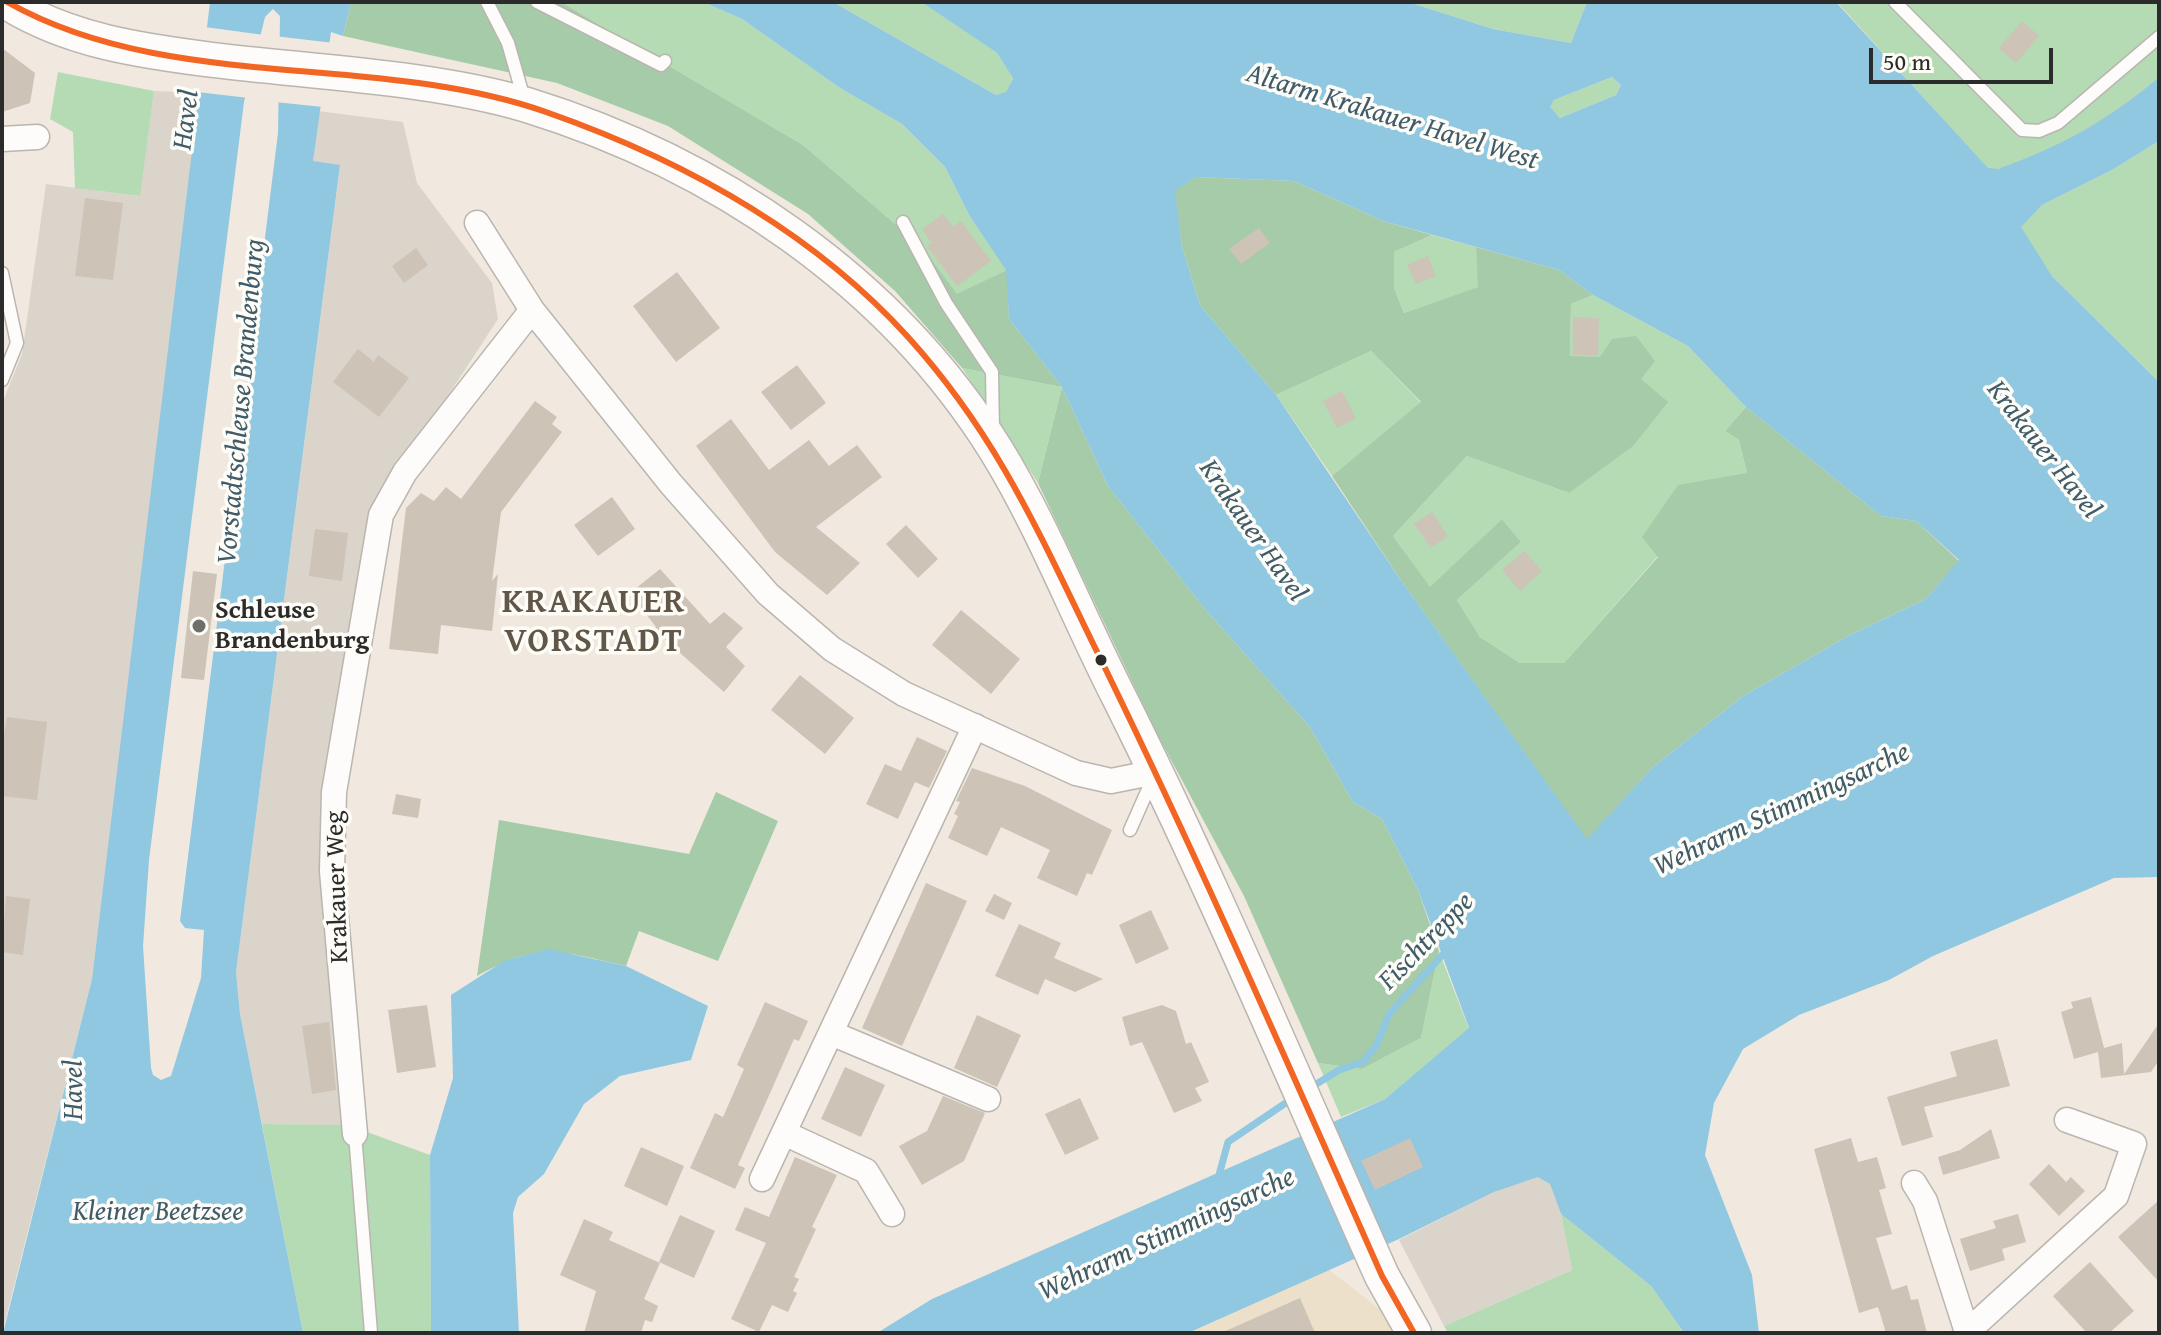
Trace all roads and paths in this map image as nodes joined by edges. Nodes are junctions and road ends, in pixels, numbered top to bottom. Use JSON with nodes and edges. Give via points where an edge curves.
{"nodes":[{"id":1,"x":7,"y":2,"type":"edge"},
{"id":2,"x":487,"y":2,"type":"edge"},
{"id":3,"x":537,"y":2,"type":"edge"},
{"id":4,"x":1895,"y":2,"type":"edge"},
{"id":5,"x":2159,"y":37,"type":"edge"},
{"id":6,"x":665,"y":61,"type":"dead end"},
{"id":7,"x":525,"y":105,"type":"junction"},
{"id":8,"x":37,"y":137,"type":"dead end"},
{"id":9,"x":2,"y":139,"type":"edge"},
{"id":10,"x":903,"y":222,"type":"dead end"},
{"id":11,"x":477,"y":223,"type":"dead end"},
{"id":12,"x":2,"y":273,"type":"edge"},
{"id":13,"x":532,"y":310,"type":"junction"},
{"id":14,"x":2,"y":380,"type":"edge"},
{"id":15,"x":994,"y":447,"type":"junction"},
{"id":16,"x":975,"y":726,"type":"junction"},
{"id":17,"x":1156,"y":772,"type":"junction"},
{"id":18,"x":1130,"y":830,"type":"dead end"},
{"id":19,"x":831,"y":1033,"type":"junction"},
{"id":20,"x":988,"y":1099,"type":"dead end"},
{"id":21,"x":2067,"y":1120,"type":"dead end"},
{"id":22,"x":784,"y":1133,"type":"junction"},
{"id":23,"x":355,"y":1134,"type":"joint"},
{"id":24,"x":762,"y":1179,"type":"dead end"},
{"id":25,"x":1914,"y":1183,"type":"dead end"},
{"id":26,"x":892,"y":1214,"type":"dead end"},
{"id":27,"x":1966,"y":1332,"type":"edge"},
{"id":28,"x":371,"y":1333,"type":"edge"},
{"id":29,"x":1414,"y":1333,"type":"edge"}],
"edges":[{"from":1,"to":7,"type":"main road","via":[[75,33],[139,50],[387,81]]},
{"from":2,"to":7,"type":"lane","via":[[508,43]]},
{"from":3,"to":6,"type":"lane","via":[[661,65]]},
{"from":4,"to":5,"type":"lane","via":[[2022,130],[2039,131],[2058,123]]},
{"from":7,"to":15,"type":"main road","via":[[656,153],[788,230],[907,336]]},
{"from":8,"to":9,"type":"street"},
{"from":10,"to":15,"type":"lane","via":[[946,303],[992,372]]},
{"from":11,"to":13,"type":"street"},
{"from":12,"to":14,"type":"lane","via":[[17,343]]},
{"from":13,"to":16,"type":"street","via":[[671,484],[768,594],[832,649],[904,694]]},
{"from":13,"to":23,"type":"street","name":"Krakauer Weg","via":[[405,472],[381,515],[334,792],[332,871]]},
{"from":15,"to":17,"type":"main road","via":[[1035,519]]},
{"from":16,"to":17,"type":"street","via":[[1076,773],[1111,781]]},
{"from":16,"to":19,"type":"street"},
{"from":17,"to":18,"type":"lane"},
{"from":17,"to":29,"type":"main road","via":[[1382,1276]]},
{"from":19,"to":20,"type":"street"},
{"from":19,"to":22,"type":"street"},
{"from":21,"to":27,"type":"street","via":[[2134,1144],[2116,1196]]},
{"from":22,"to":24,"type":"street"},
{"from":22,"to":26,"type":"street","via":[[866,1171]]},
{"from":23,"to":28,"type":"lane"},
{"from":25,"to":27,"type":"street","via":[[1925,1201]]}]}
